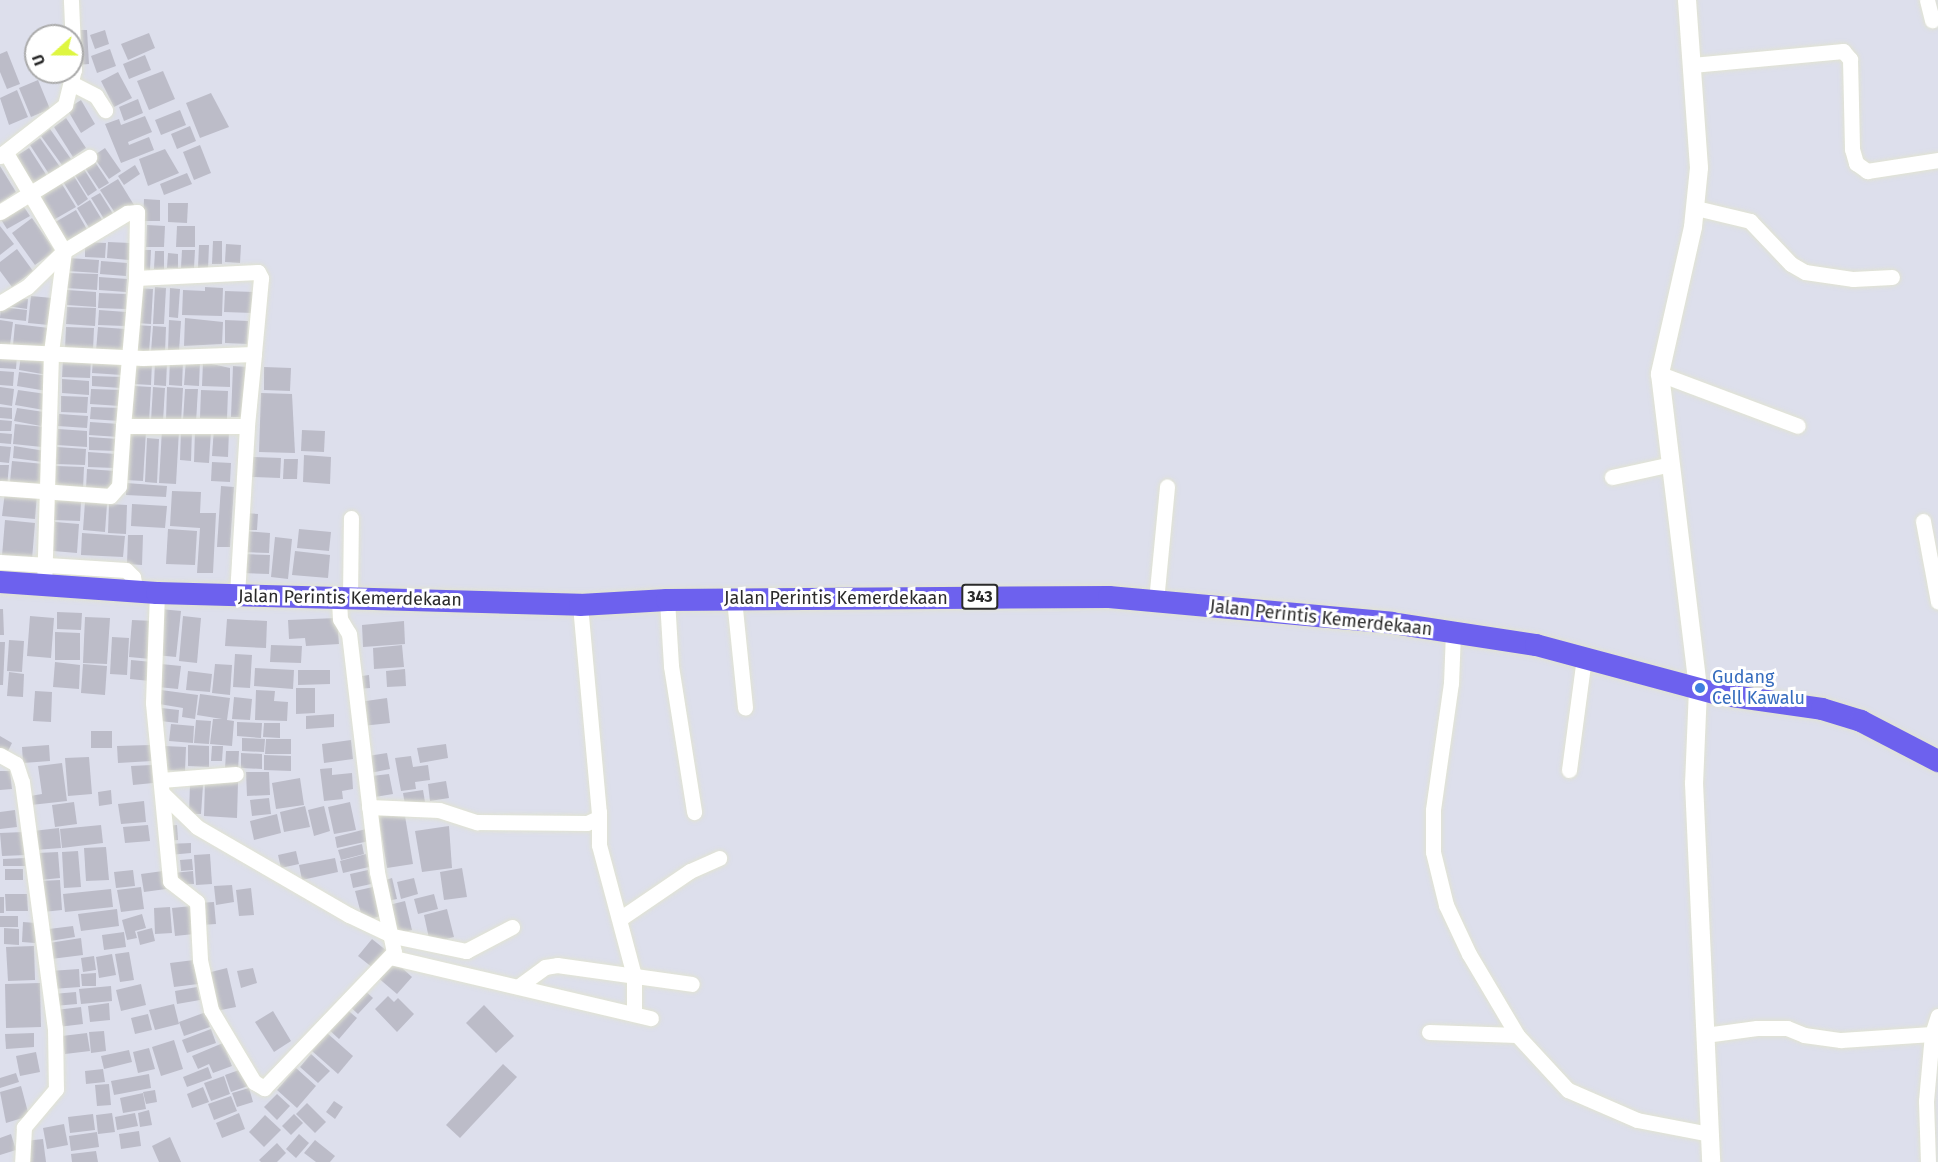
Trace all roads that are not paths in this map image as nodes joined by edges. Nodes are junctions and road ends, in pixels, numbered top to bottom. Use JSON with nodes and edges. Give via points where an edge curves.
{"nodes":[{"id":1,"x":71,"y":0,"type":"edge"},
{"id":2,"x":1688,"y":0,"type":"edge"},
{"id":3,"x":1927,"y":0,"type":"edge"},
{"id":4,"x":1932,"y":20,"type":"dead end"},
{"id":5,"x":74,"y":24,"type":"edge"},
{"id":6,"x":1692,"y":65,"type":"junction"},
{"id":7,"x":71,"y":84,"type":"edge"},
{"id":8,"x":73,"y":84,"type":"edge"},
{"id":9,"x":105,"y":110,"type":"dead end"},
{"id":10,"x":3,"y":155,"type":"edge"},
{"id":11,"x":89,"y":157,"type":"dead end"},
{"id":12,"x":1938,"y":160,"type":"edge"},
{"id":13,"x":29,"y":193,"type":"junction"},
{"id":14,"x":1696,"y":208,"type":"junction"},
{"id":15,"x":0,"y":212,"type":"edge"},
{"id":16,"x":64,"y":250,"type":"junction"},
{"id":17,"x":1892,"y":277,"type":"dead end"},
{"id":18,"x":136,"y":278,"type":"junction"},
{"id":19,"x":27,"y":287,"type":"junction"},
{"id":20,"x":58,"y":290,"type":"junction"},
{"id":21,"x":0,"y":303,"type":"edge"},
{"id":22,"x":0,"y":351,"type":"edge"},
{"id":23,"x":51,"y":353,"type":"junction"},
{"id":24,"x":254,"y":354,"type":"junction"},
{"id":25,"x":128,"y":358,"type":"junction"},
{"id":26,"x":1660,"y":374,"type":"junction"},
{"id":27,"x":123,"y":426,"type":"junction"},
{"id":28,"x":247,"y":426,"type":"junction"},
{"id":29,"x":1798,"y":426,"type":"dead end"},
{"id":30,"x":1671,"y":464,"type":"junction"},
{"id":31,"x":1612,"y":477,"type":"dead end"},
{"id":32,"x":1167,"y":487,"type":"dead end"},
{"id":33,"x":0,"y":488,"type":"edge"},
{"id":34,"x":45,"y":491,"type":"junction"},
{"id":35,"x":351,"y":518,"type":"dead end"},
{"id":36,"x":1923,"y":521,"type":"dead end"},
{"id":37,"x":0,"y":562,"type":"edge"},
{"id":38,"x":44,"y":575,"type":"junction"},
{"id":39,"x":0,"y":582,"type":"edge"},
{"id":40,"x":146,"y":593,"type":"junction"},
{"id":41,"x":237,"y":595,"type":"junction"},
{"id":42,"x":344,"y":597,"type":"junction"},
{"id":43,"x":734,"y":599,"type":"junction"},
{"id":44,"x":667,"y":600,"type":"junction"},
{"id":45,"x":1156,"y":601,"type":"junction"},
{"id":46,"x":1938,"y":602,"type":"edge"},
{"id":47,"x":580,"y":605,"type":"junction"},
{"id":48,"x":1454,"y":632,"type":"junction"},
{"id":49,"x":1584,"y":657,"type":"junction"},
{"id":50,"x":1698,"y":690,"type":"junction"},
{"id":51,"x":745,"y":707,"type":"dead end"},
{"id":52,"x":0,"y":755,"type":"edge"},
{"id":53,"x":1938,"y":761,"type":"edge"},
{"id":54,"x":1569,"y":770,"type":"dead end"},
{"id":55,"x":236,"y":774,"type":"dead end"},
{"id":56,"x":163,"y":796,"type":"junction"},
{"id":57,"x":369,"y":807,"type":"junction"},
{"id":58,"x":694,"y":812,"type":"dead end"},
{"id":59,"x":596,"y":819,"type":"junction"},
{"id":60,"x":719,"y":858,"type":"dead end"},
{"id":61,"x":621,"y":918,"type":"junction"},
{"id":62,"x":512,"y":927,"type":"dead end"},
{"id":63,"x":393,"y":947,"type":"junction"},
{"id":64,"x":466,"y":951,"type":"junction"},
{"id":65,"x":459,"y":973,"type":"junction"},
{"id":66,"x":634,"y":976,"type":"junction"},
{"id":67,"x":692,"y":984,"type":"dead end"},
{"id":68,"x":519,"y":986,"type":"junction"},
{"id":69,"x":634,"y":1013,"type":"junction"},
{"id":70,"x":1938,"y":1016,"type":"edge"},
{"id":71,"x":651,"y":1018,"type":"dead end"},
{"id":72,"x":1429,"y":1032,"type":"dead end"},
{"id":73,"x":1932,"y":1034,"type":"junction"},
{"id":74,"x":1517,"y":1035,"type":"junction"},
{"id":75,"x":1705,"y":1035,"type":"junction"},
{"id":76,"x":1710,"y":1134,"type":"junction"},
{"id":77,"x":1932,"y":1136,"type":"edge"},
{"id":78,"x":22,"y":1162,"type":"edge"},
{"id":79,"x":1711,"y":1162,"type":"edge"},
{"id":80,"x":1928,"y":1162,"type":"edge"}],
"edges":[{"from":1,"to":5,"type":"street"},
{"from":2,"to":6,"type":"street"},
{"from":3,"to":4,"type":"street"},
{"from":6,"to":12,"type":"street","via":[[1843,51],[1850,59],[1852,149],[1856,163],[1867,171]]},
{"from":6,"to":14,"type":"street","via":[[1699,168]]},
{"from":7,"to":10,"type":"street","via":[[65,105]]},
{"from":8,"to":9,"type":"street","via":[[96,96]]},
{"from":10,"to":13,"type":"street"},
{"from":11,"to":13,"type":"street"},
{"from":13,"to":15,"type":"street"},
{"from":13,"to":16,"type":"street"},
{"from":14,"to":17,"type":"street","via":[[1750,221],[1791,264],[1804,272],[1853,279]]},
{"from":14,"to":26,"type":"street"},
{"from":16,"to":18,"type":"street","via":[[134,211],[139,220]]},
{"from":16,"to":19,"type":"street"},
{"from":16,"to":20,"type":"street"},
{"from":18,"to":24,"type":"street","via":[[258,272],[261,278]]},
{"from":18,"to":25,"type":"street"},
{"from":19,"to":20,"type":"street"},
{"from":19,"to":21,"type":"street"},
{"from":20,"to":23,"type":"street"},
{"from":22,"to":23,"type":"street"},
{"from":23,"to":25,"type":"street"},
{"from":23,"to":34,"type":"street"},
{"from":24,"to":25,"type":"street"},
{"from":24,"to":28,"type":"street"},
{"from":25,"to":27,"type":"street"},
{"from":26,"to":29,"type":"street"},
{"from":26,"to":30,"type":"street"},
{"from":27,"to":28,"type":"street"},
{"from":27,"to":34,"type":"street","via":[[116,493],[110,496]]},
{"from":28,"to":41,"type":"street"},
{"from":30,"to":31,"type":"street"},
{"from":30,"to":50,"type":"street"},
{"from":32,"to":45,"type":"street"},
{"from":33,"to":34,"type":"street"},
{"from":34,"to":38,"type":"street"},
{"from":35,"to":42,"type":"street"},
{"from":36,"to":46,"type":"street"},
{"from":37,"to":38,"type":"street"},
{"from":38,"to":39,"type":"main road","name":"Jalan Perintis Kemerdekaan","number":"343"},
{"from":38,"to":40,"type":"main road","name":"Jalan Perintis Kemerdekaan","number":"343"},
{"from":40,"to":41,"type":"main road","name":"Jalan Perintis Kemerdekaan","number":"343"},
{"from":40,"to":56,"type":"street"},
{"from":41,"to":42,"type":"main road","name":"Jalan Perintis Kemerdekaan","number":"343"},
{"from":42,"to":47,"type":"main road","name":"Jalan Perintis Kemerdekaan","number":"343"},
{"from":42,"to":57,"type":"street","via":[[340,619],[349,634]]},
{"from":43,"to":44,"type":"main road","name":"Jalan Perintis Kemerdekaan","number":"343"},
{"from":43,"to":45,"type":"main road","name":"Jalan Perintis Kemerdekaan","number":"343","via":[[1109,597]]},
{"from":43,"to":51,"type":"street"},
{"from":44,"to":47,"type":"main road","name":"Jalan Perintis Kemerdekaan","number":"343"},
{"from":44,"to":58,"type":"street","via":[[671,666]]},
{"from":45,"to":48,"type":"main road","name":"Jalan Perintis Kemerdekaan","number":"343"},
{"from":47,"to":59,"type":"street","via":[[599,812]]},
{"from":48,"to":49,"type":"main road","name":"Jalan Perintis Kemerdekaan","number":"343"},
{"from":48,"to":74,"type":"street","via":[[1433,810],[1434,852],[1446,905],[1457,930]]},
{"from":49,"to":50,"type":"main road","name":"Jalan Perintis Kemerdekaan","number":"343"},
{"from":49,"to":54,"type":"street"},
{"from":50,"to":53,"type":"main road","name":"Jalan Perintis Kemerdekaan","number":"343","via":[[1822,709],[1861,721]]},
{"from":50,"to":75,"type":"street","via":[[1694,783]]},
{"from":52,"to":78,"type":"street","via":[[16,764],[22,782],[55,1028],[56,1089],[24,1127]]},
{"from":55,"to":56,"type":"street"},
{"from":56,"to":63,"type":"street","via":[[197,827],[349,915]]},
{"from":56,"to":63,"type":"street","via":[[170,881],[198,906],[200,960],[211,1010],[258,1087],[269,1086]]},
{"from":57,"to":59,"type":"street","via":[[439,810],[477,822],[587,823]]},
{"from":57,"to":63,"type":"street","via":[[377,872]]},
{"from":59,"to":61,"type":"street","via":[[599,845]]},
{"from":60,"to":61,"type":"street","via":[[690,871]]},
{"from":61,"to":66,"type":"street"},
{"from":62,"to":64,"type":"street"},
{"from":63,"to":64,"type":"street"},
{"from":63,"to":65,"type":"street"},
{"from":64,"to":65,"type":"street"},
{"from":65,"to":68,"type":"street"},
{"from":66,"to":67,"type":"street"},
{"from":66,"to":68,"type":"street","via":[[557,965],[545,967]]},
{"from":66,"to":69,"type":"street"},
{"from":68,"to":69,"type":"street"},
{"from":69,"to":71,"type":"street"},
{"from":70,"to":73,"type":"street"},
{"from":72,"to":74,"type":"street"},
{"from":73,"to":75,"type":"street","via":[[1841,1040],[1787,1029],[1757,1028]]},
{"from":73,"to":77,"type":"street"},
{"from":74,"to":76,"type":"street","via":[[1568,1090],[1585,1100],[1637,1120]]},
{"from":75,"to":76,"type":"street"},
{"from":76,"to":79,"type":"street"},
{"from":77,"to":80,"type":"street"}]}
